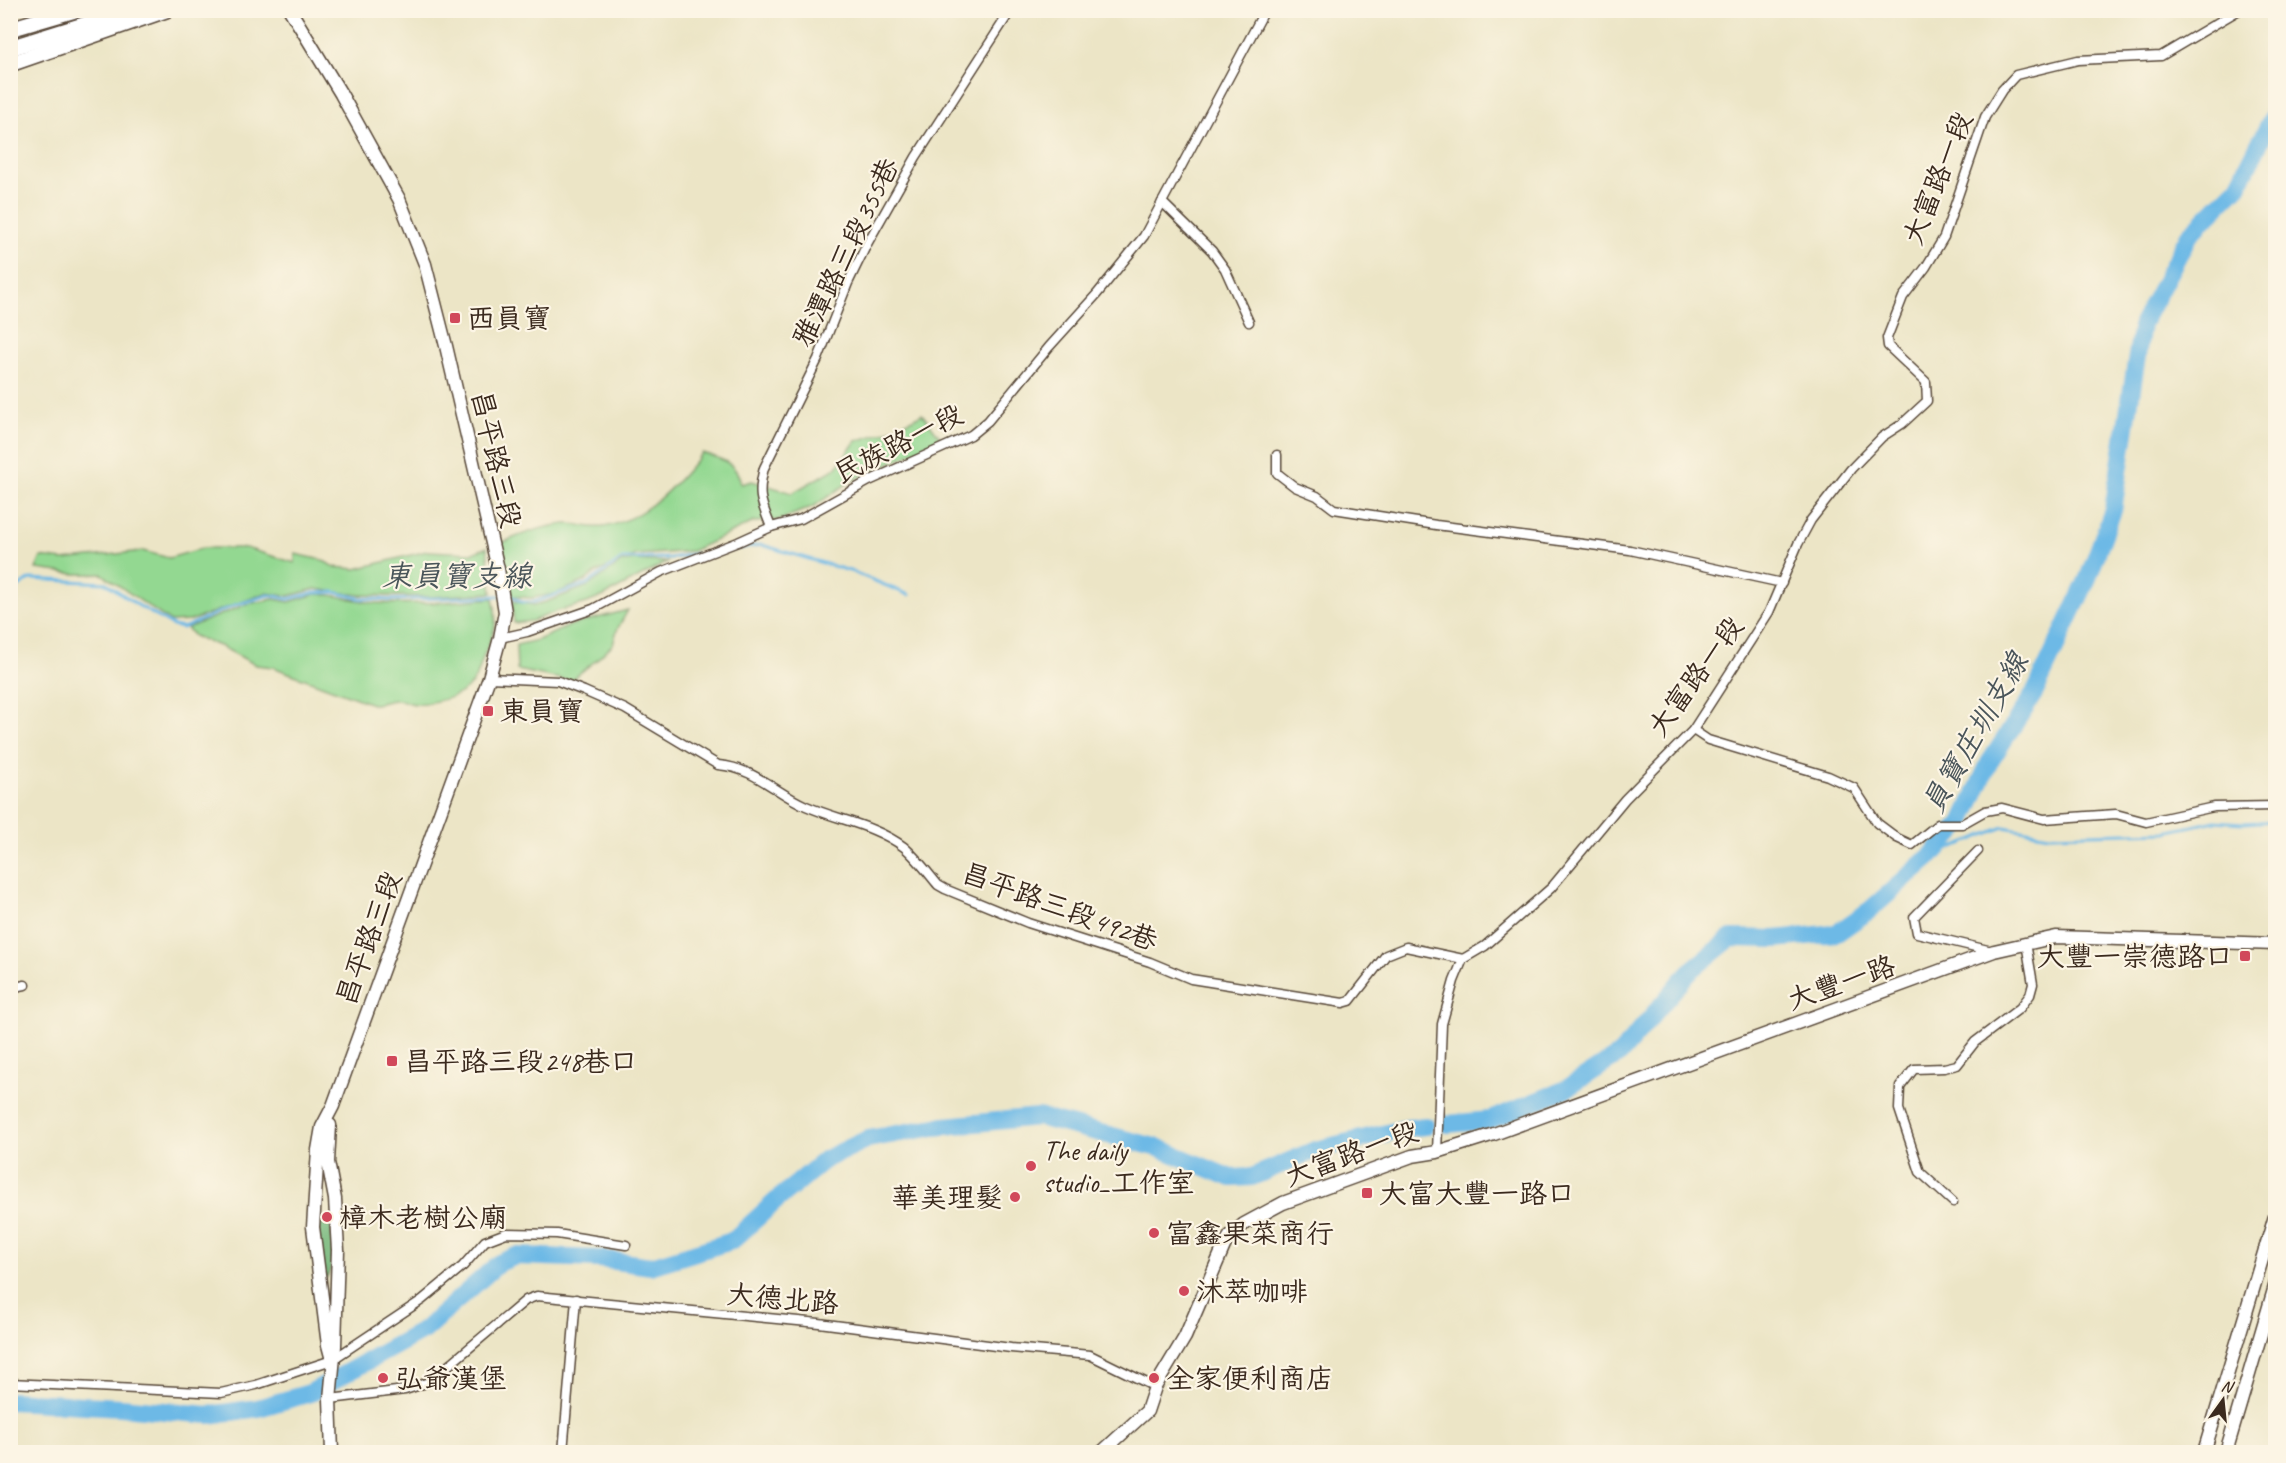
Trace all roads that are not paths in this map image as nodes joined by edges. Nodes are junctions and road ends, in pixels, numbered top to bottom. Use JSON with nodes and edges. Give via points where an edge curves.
{"nodes":[{"id":1,"x":75,"y":10,"type":"edge"},
{"id":2,"x":132,"y":10,"type":"edge"},
{"id":3,"x":166,"y":10,"type":"edge"},
{"id":4,"x":290,"y":10,"type":"edge"},
{"id":5,"x":1011,"y":10,"type":"edge"},
{"id":6,"x":1265,"y":10,"type":"edge"},
{"id":7,"x":2239,"y":10,"type":"edge"},
{"id":8,"x":10,"y":29,"type":"edge"},
{"id":9,"x":10,"y":48,"type":"edge"},
{"id":10,"x":10,"y":64,"type":"edge"},
{"id":11,"x":1162,"y":202,"type":"junction"},
{"id":12,"x":1249,"y":322,"type":"dead end"},
{"id":13,"x":1277,"y":455,"type":"dead end"},
{"id":14,"x":771,"y":527,"type":"junction"},
{"id":15,"x":1782,"y":583,"type":"junction"},
{"id":16,"x":500,"y":638,"type":"junction"},
{"id":17,"x":489,"y":678,"type":"junction"},
{"id":18,"x":1693,"y":730,"type":"junction"},
{"id":19,"x":2276,"y":806,"type":"edge"},
{"id":20,"x":1978,"y":851,"type":"dead end"},
{"id":21,"x":2026,"y":943,"type":"junction"},
{"id":22,"x":2276,"y":944,"type":"edge"},
{"id":23,"x":1994,"y":951,"type":"junction"},
{"id":24,"x":1463,"y":959,"type":"junction"},
{"id":25,"x":25,"y":985,"type":"dead end"},
{"id":26,"x":10,"y":988,"type":"edge"},
{"id":27,"x":333,"y":1106,"type":"junction"},
{"id":28,"x":10,"y":1125,"type":"edge"},
{"id":29,"x":10,"y":1138,"type":"edge"},
{"id":30,"x":1437,"y":1152,"type":"junction"},
{"id":31,"x":1953,"y":1202,"type":"dead end"},
{"id":32,"x":2276,"y":1213,"type":"edge"},
{"id":33,"x":626,"y":1245,"type":"dead end"},
{"id":34,"x":2276,"y":1283,"type":"edge"},
{"id":35,"x":576,"y":1299,"type":"junction"},
{"id":36,"x":332,"y":1360,"type":"junction"},
{"id":37,"x":10,"y":1383,"type":"edge"},
{"id":38,"x":1155,"y":1387,"type":"junction"},
{"id":39,"x":330,"y":1399,"type":"junction"},
{"id":40,"x":332,"y":1452,"type":"edge"},
{"id":41,"x":563,"y":1452,"type":"edge"},
{"id":42,"x":1102,"y":1452,"type":"edge"},
{"id":43,"x":2204,"y":1452,"type":"edge"},
{"id":44,"x":2226,"y":1452,"type":"edge"}],
"edges":[{"from":1,"to":8,"type":"highway"},
{"from":2,"to":9,"type":"highway"},
{"from":3,"to":10,"type":"highway"},
{"from":4,"to":16,"type":"street","name":"昌平路三段","via":[[399,199],[425,264],[503,594],[505,616]]},
{"from":5,"to":14,"type":"street","name":"雅潭路三段355巷","via":[[916,157],[848,283],[818,359],[764,468],[760,498]]},
{"from":6,"to":11,"type":"street","name":"民族路一段"},
{"from":7,"to":15,"type":"street","name":"大富路一段","via":[[2161,56],[2078,60],[2016,75],[2002,90],[1979,129],[1944,237],[1903,297],[1887,338],[1888,345],[1926,382],[1927,401],[1882,437],[1851,469],[1811,520]]},
{"from":11,"to":12,"type":"street","via":[[1212,251],[1225,269]]},
{"from":11,"to":14,"type":"street","name":"民族路一段","via":[[1144,236],[988,422],[971,435],[869,481],[801,519]]},
{"from":13,"to":15,"type":"street","via":[[1277,473],[1334,509],[1630,550]]},
{"from":14,"to":16,"type":"street","name":"民族路一段","via":[[661,572],[593,609]]},
{"from":15,"to":18,"type":"street","name":"大富路一段","via":[[1769,612]]},
{"from":16,"to":17,"type":"street","name":"昌平路三段"},
{"from":17,"to":24,"type":"street","name":"昌平路三段492巷","via":[[558,681],[584,691],[625,709],[718,765],[735,766],[805,805],[873,829],[904,848],[945,889],[1028,924],[1191,979],[1343,1003],[1350,1001],[1386,955],[1406,947]]},
{"from":17,"to":27,"type":"street","name":"昌平路三段"},
{"from":18,"to":19,"type":"street","via":[[1708,740],[1828,776],[1854,788],[1877,824],[1912,845],[1938,824],[1962,824],[1985,811],[2002,808],[2044,819],[2116,814],[2146,822],[2214,807]]},
{"from":18,"to":24,"type":"street","name":"大富路一段","via":[[1625,799],[1551,888],[1485,946]]},
{"from":20,"to":23,"type":"street","via":[[1914,917],[1915,925],[1917,933]]},
{"from":21,"to":22,"type":"street","name":"大豐一路","via":[[2056,937]]},
{"from":21,"to":23,"type":"street","name":"大豐一路"},
{"from":21,"to":31,"type":"street","via":[[2033,984],[2020,1008],[1975,1042],[1957,1065],[1914,1069],[1900,1087],[1899,1109],[1920,1172]]},
{"from":23,"to":30,"type":"street","name":"大豐一路"},
{"from":24,"to":30,"type":"street","name":"大富路一段","via":[[1442,1024]]},
{"from":25,"to":26,"type":"street"},
{"from":27,"to":36,"type":"street","name":"昌平路三段","via":[[328,1162],[338,1250]]},
{"from":27,"to":36,"type":"street","name":"昌平路三段","via":[[322,1127],[318,1150],[313,1227]]},
{"from":28,"to":29,"type":"street"},
{"from":30,"to":38,"type":"street","name":"大富路一段","via":[[1412,1156],[1283,1203],[1244,1224],[1224,1246],[1185,1337]]},
{"from":32,"to":43,"type":"street"},
{"from":33,"to":36,"type":"street","via":[[558,1234],[506,1233],[485,1242],[422,1300]]},
{"from":34,"to":44,"type":"street"},
{"from":35,"to":38,"type":"street","name":"大德北路","via":[[1090,1355]]},
{"from":35,"to":39,"type":"street","name":"大德北路","via":[[537,1296],[526,1300],[429,1382],[405,1390]]},
{"from":35,"to":41,"type":"street"},
{"from":36,"to":37,"type":"street","via":[[221,1394]]},
{"from":36,"to":39,"type":"street","name":"昌平路三段"},
{"from":38,"to":42,"type":"street","name":"大富路一段","via":[[1147,1411]]},
{"from":39,"to":40,"type":"street","name":"昌平路三段"}]}
